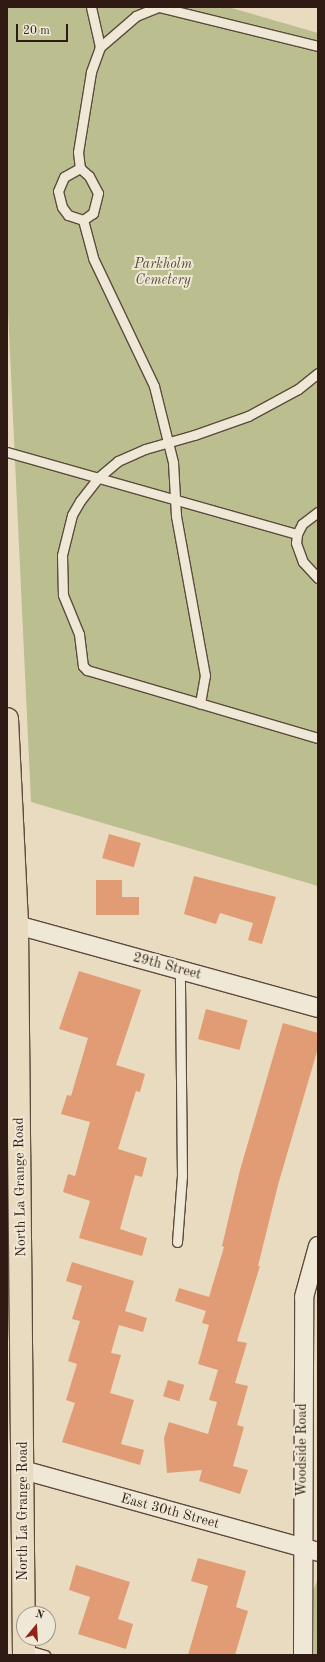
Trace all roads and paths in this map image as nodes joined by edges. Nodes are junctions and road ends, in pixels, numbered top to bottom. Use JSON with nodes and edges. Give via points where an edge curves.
{"nodes":[{"id":1,"x":91,"y":7,"type":"edge"},
{"id":2,"x":158,"y":7,"type":"edge"},
{"id":3,"x":318,"y":46,"type":"edge"},
{"id":4,"x":100,"y":47,"type":"junction"},
{"id":5,"x":80,"y":168,"type":"junction"},
{"id":6,"x":83,"y":220,"type":"junction"},
{"id":7,"x":318,"y":373,"type":"edge"},
{"id":8,"x":168,"y":442,"type":"junction"},
{"id":9,"x":7,"y":452,"type":"edge"},
{"id":10,"x":98,"y":478,"type":"junction"},
{"id":11,"x":176,"y":500,"type":"junction"},
{"id":12,"x":318,"y":512,"type":"edge"},
{"id":13,"x":297,"y":534,"type":"junction"},
{"id":14,"x":318,"y":578,"type":"edge"},
{"id":15,"x":200,"y":704,"type":"junction"},
{"id":16,"x":7,"y":719,"type":"edge"},
{"id":17,"x":318,"y":738,"type":"edge"},
{"id":18,"x":17,"y":925,"type":"junction"},
{"id":19,"x":180,"y":970,"type":"junction"},
{"id":20,"x":318,"y":1008,"type":"edge"},
{"id":21,"x":177,"y":1242,"type":"dead end"},
{"id":22,"x":318,"y":1246,"type":"edge"},
{"id":23,"x":22,"y":1470,"type":"junction"},
{"id":24,"x":310,"y":1550,"type":"edge"},
{"id":25,"x":24,"y":1652,"type":"edge"},
{"id":26,"x":45,"y":1655,"type":"edge"},
{"id":27,"x":303,"y":1655,"type":"edge"}],
"edges":[{"from":1,"to":4,"type":"lane"},
{"from":2,"to":3,"type":"lane"},
{"from":2,"to":4,"type":"lane","via":[[136,16]]},
{"from":4,"to":5,"type":"lane","via":[[91,72],[85,102],[78,152]]},
{"from":5,"to":6,"type":"lane","via":[[92,180],[98,193],[93,213]]},
{"from":5,"to":6,"type":"lane","via":[[64,176],[58,191],[62,207],[68,215]]},
{"from":6,"to":8,"type":"lane","via":[[100,276],[154,386]]},
{"from":7,"to":8,"type":"lane","via":[[298,389],[248,416]]},
{"from":8,"to":10,"type":"lane","via":[[132,454]]},
{"from":8,"to":11,"type":"lane","via":[[176,478]]},
{"from":9,"to":10,"type":"lane"},
{"from":10,"to":11,"type":"lane"},
{"from":10,"to":15,"type":"lane","via":[[72,515],[62,555],[63,595],[79,634],[83,666],[93,673]]},
{"from":11,"to":13,"type":"lane"},
{"from":11,"to":15,"type":"lane","via":[[180,544],[205,674]]},
{"from":12,"to":13,"type":"lane","via":[[302,524]]},
{"from":13,"to":14,"type":"lane","via":[[296,543],[300,557]]},
{"from":15,"to":17,"type":"lane"},
{"from":16,"to":18,"type":"main road","name":"North La Grange Road"},
{"from":18,"to":19,"type":"street","name":"29th Street"},
{"from":18,"to":23,"type":"main road","name":"North La Grange Road"},
{"from":19,"to":20,"type":"street","name":"29th Street"},
{"from":19,"to":21,"type":"lane","via":[[182,1176]]},
{"from":22,"to":24,"type":"street","name":"Woodside Road","via":[[304,1297]]},
{"from":23,"to":24,"type":"street","name":"East 30th Street"},
{"from":23,"to":25,"type":"main road","name":"North La Grange Road"},
{"from":24,"to":27,"type":"street","name":"Woodside Road"},
{"from":25,"to":26,"type":"lane"}]}
